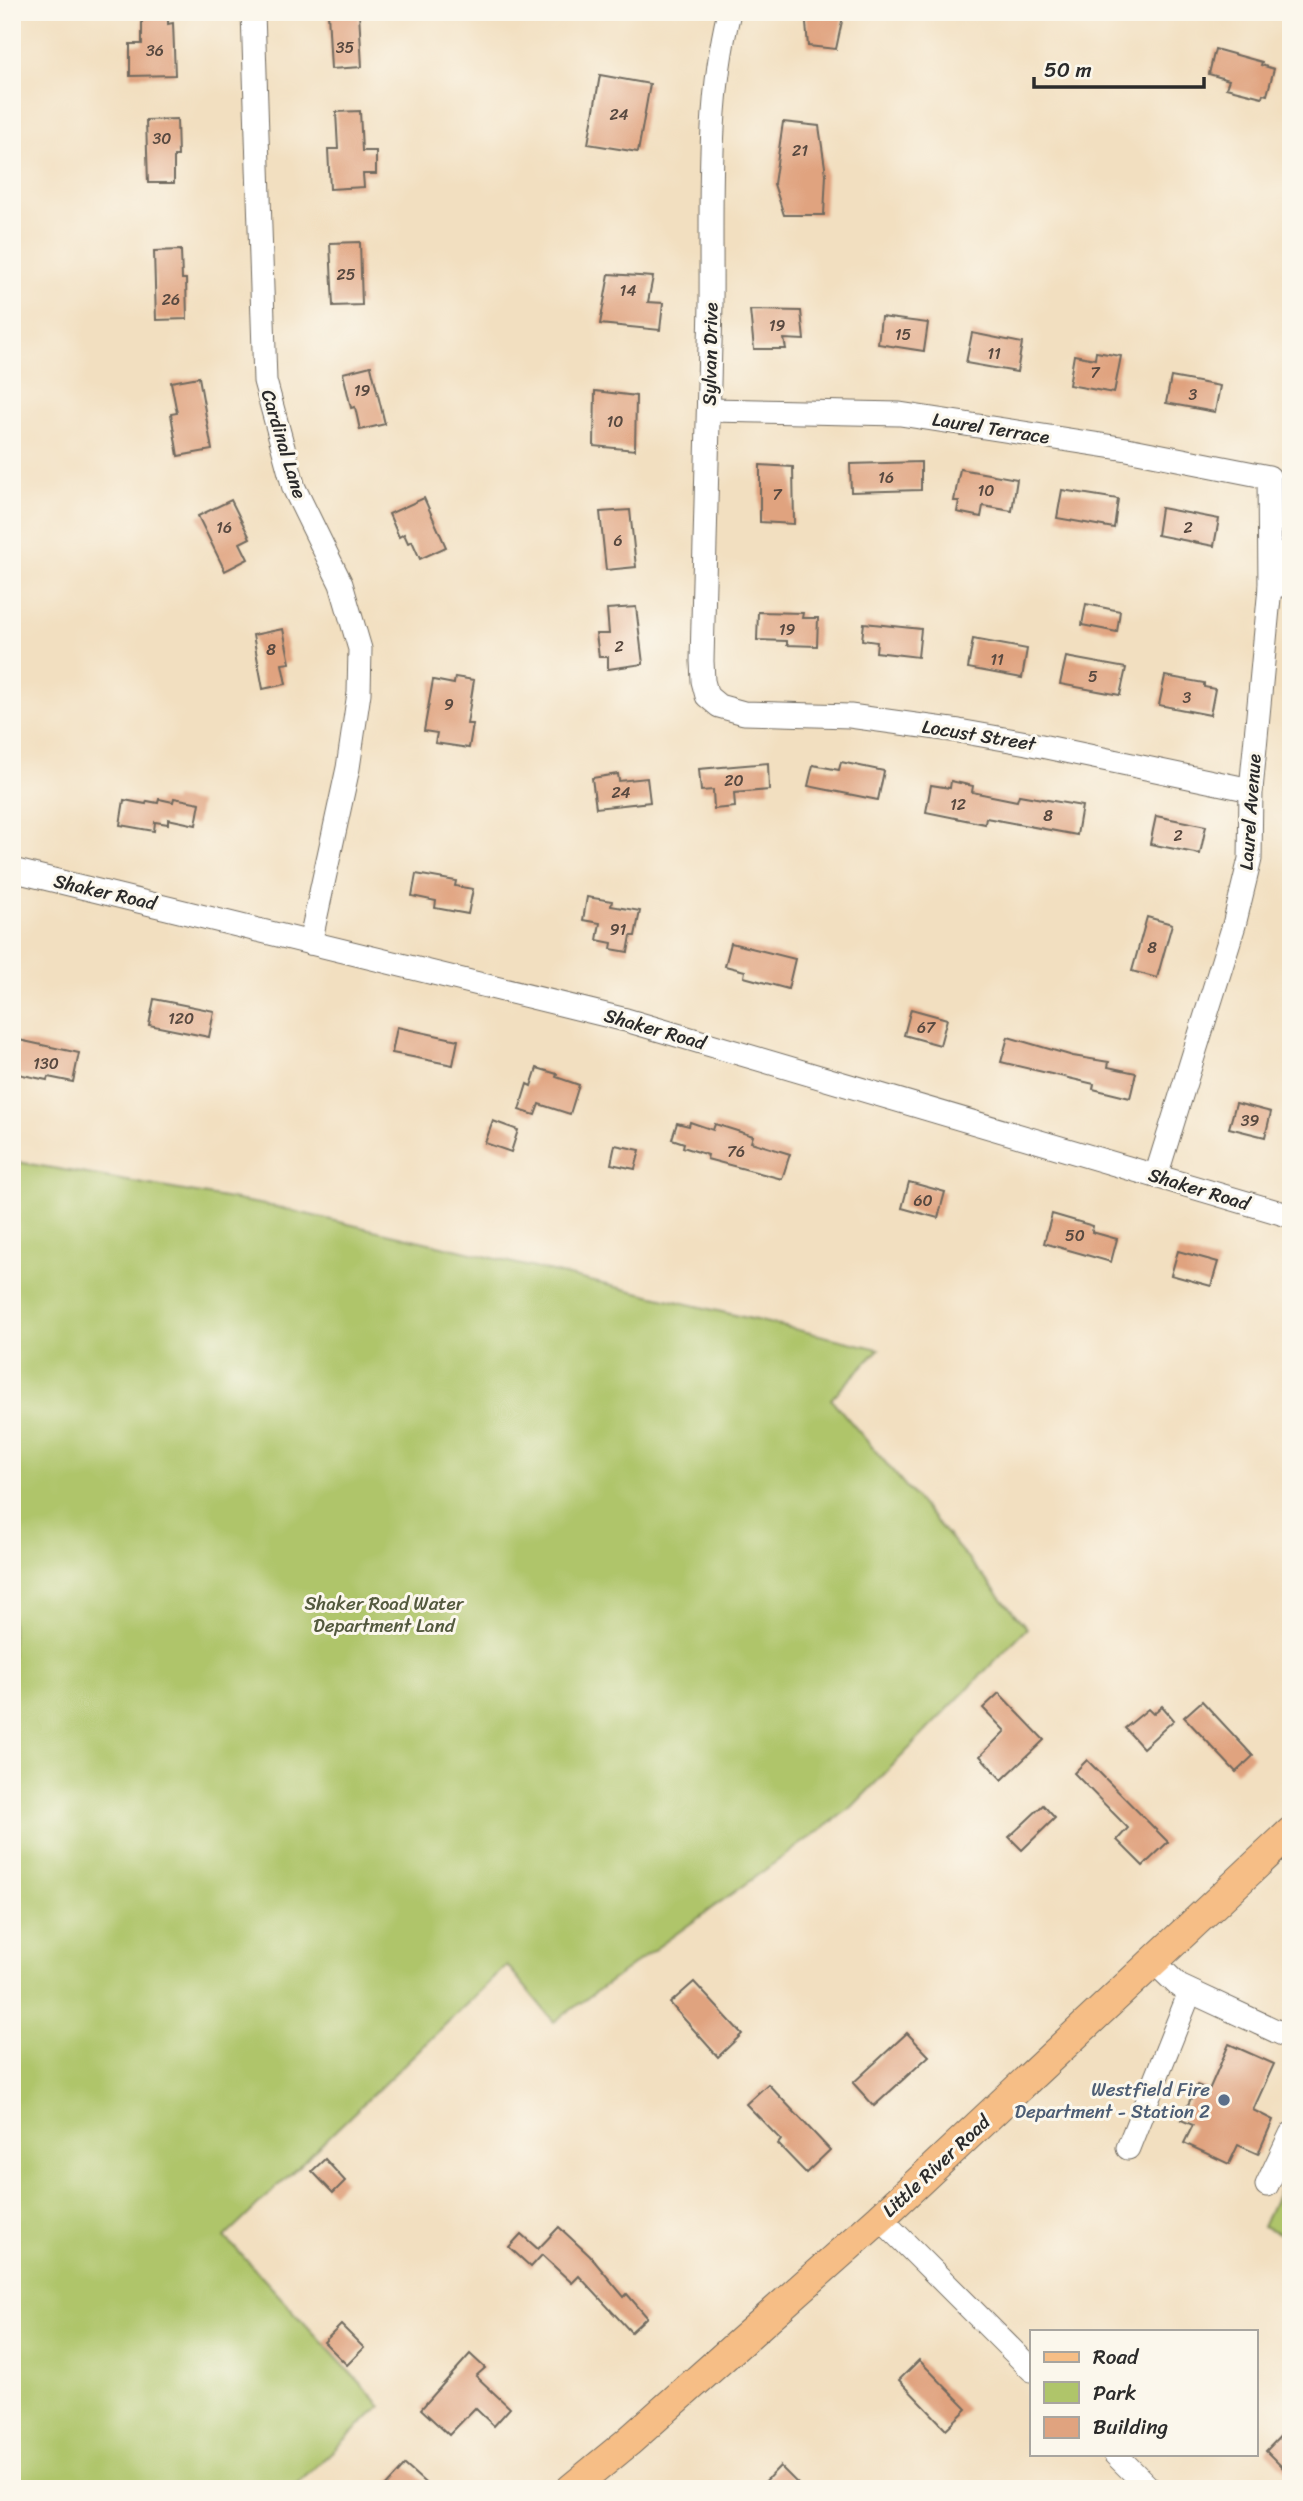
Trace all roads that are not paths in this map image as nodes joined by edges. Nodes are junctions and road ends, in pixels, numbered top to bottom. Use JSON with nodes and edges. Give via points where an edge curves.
{"nodes":[{"id":1,"x":253,"y":12,"type":"edge"},
{"id":2,"x":729,"y":12,"type":"edge"},
{"id":3,"x":710,"y":411,"type":"junction"},
{"id":4,"x":1269,"y":477,"type":"joint"},
{"id":5,"x":1280,"y":585,"type":"edge"},
{"id":6,"x":707,"y":696,"type":"joint"},
{"id":7,"x":1251,"y":790,"type":"junction"},
{"id":8,"x":12,"y":870,"type":"edge"},
{"id":9,"x":310,"y":943,"type":"junction"},
{"id":10,"x":1156,"y":1176,"type":"junction"},
{"id":11,"x":1291,"y":1216,"type":"edge"},
{"id":12,"x":1291,"y":1832,"type":"edge"},
{"id":13,"x":1154,"y":1962,"type":"junction"},
{"id":14,"x":1190,"y":1992,"type":"junction"},
{"id":15,"x":1291,"y":2038,"type":"edge"},
{"id":16,"x":1291,"y":2134,"type":"edge"},
{"id":17,"x":1128,"y":2148,"type":"dead end"},
{"id":18,"x":1268,"y":2185,"type":"dead end"},
{"id":19,"x":880,"y":2218,"type":"junction"},
{"id":20,"x":1030,"y":2368,"type":"edge"},
{"id":21,"x":1117,"y":2456,"type":"edge"},
{"id":22,"x":571,"y":2489,"type":"edge"},
{"id":23,"x":1150,"y":2489,"type":"edge"}],
"edges":[{"from":1,"to":9,"type":"street","name":"Cardinal Lane","via":[[265,381],[294,488],[341,584],[360,649],[348,768]]},
{"from":2,"to":3,"type":"street","name":"Sylvan Drive","via":[[713,125]]},
{"from":3,"to":4,"type":"street","name":"Laurel Terrace","via":[[900,414],[1127,449]]},
{"from":3,"to":6,"type":"street","name":"Sylvan Drive","via":[[702,661]]},
{"from":4,"to":5,"type":"street","name":"Laurel Avenue"},
{"from":5,"to":7,"type":"street","name":"Laurel Avenue"},
{"from":6,"to":7,"type":"street","name":"Locust Street","via":[[719,706],[744,713],[850,716],[959,731]]},
{"from":7,"to":10,"type":"street","name":"Laurel Avenue","via":[[1250,859],[1234,925]]},
{"from":8,"to":9,"type":"street","name":"Shaker Road"},
{"from":9,"to":10,"type":"street","name":"Shaker Road","via":[[626,1020]]},
{"from":10,"to":11,"type":"street","name":"Shaker Road"},
{"from":12,"to":13,"type":"main road","name":"Little River Road"},
{"from":13,"to":14,"type":"street"},
{"from":13,"to":19,"type":"main road","name":"Little River Road"},
{"from":14,"to":15,"type":"street"},
{"from":14,"to":17,"type":"street"},
{"from":16,"to":18,"type":"street"},
{"from":19,"to":20,"type":"street"},
{"from":19,"to":22,"type":"main road","name":"Little River Road"},
{"from":21,"to":23,"type":"street"}]}
